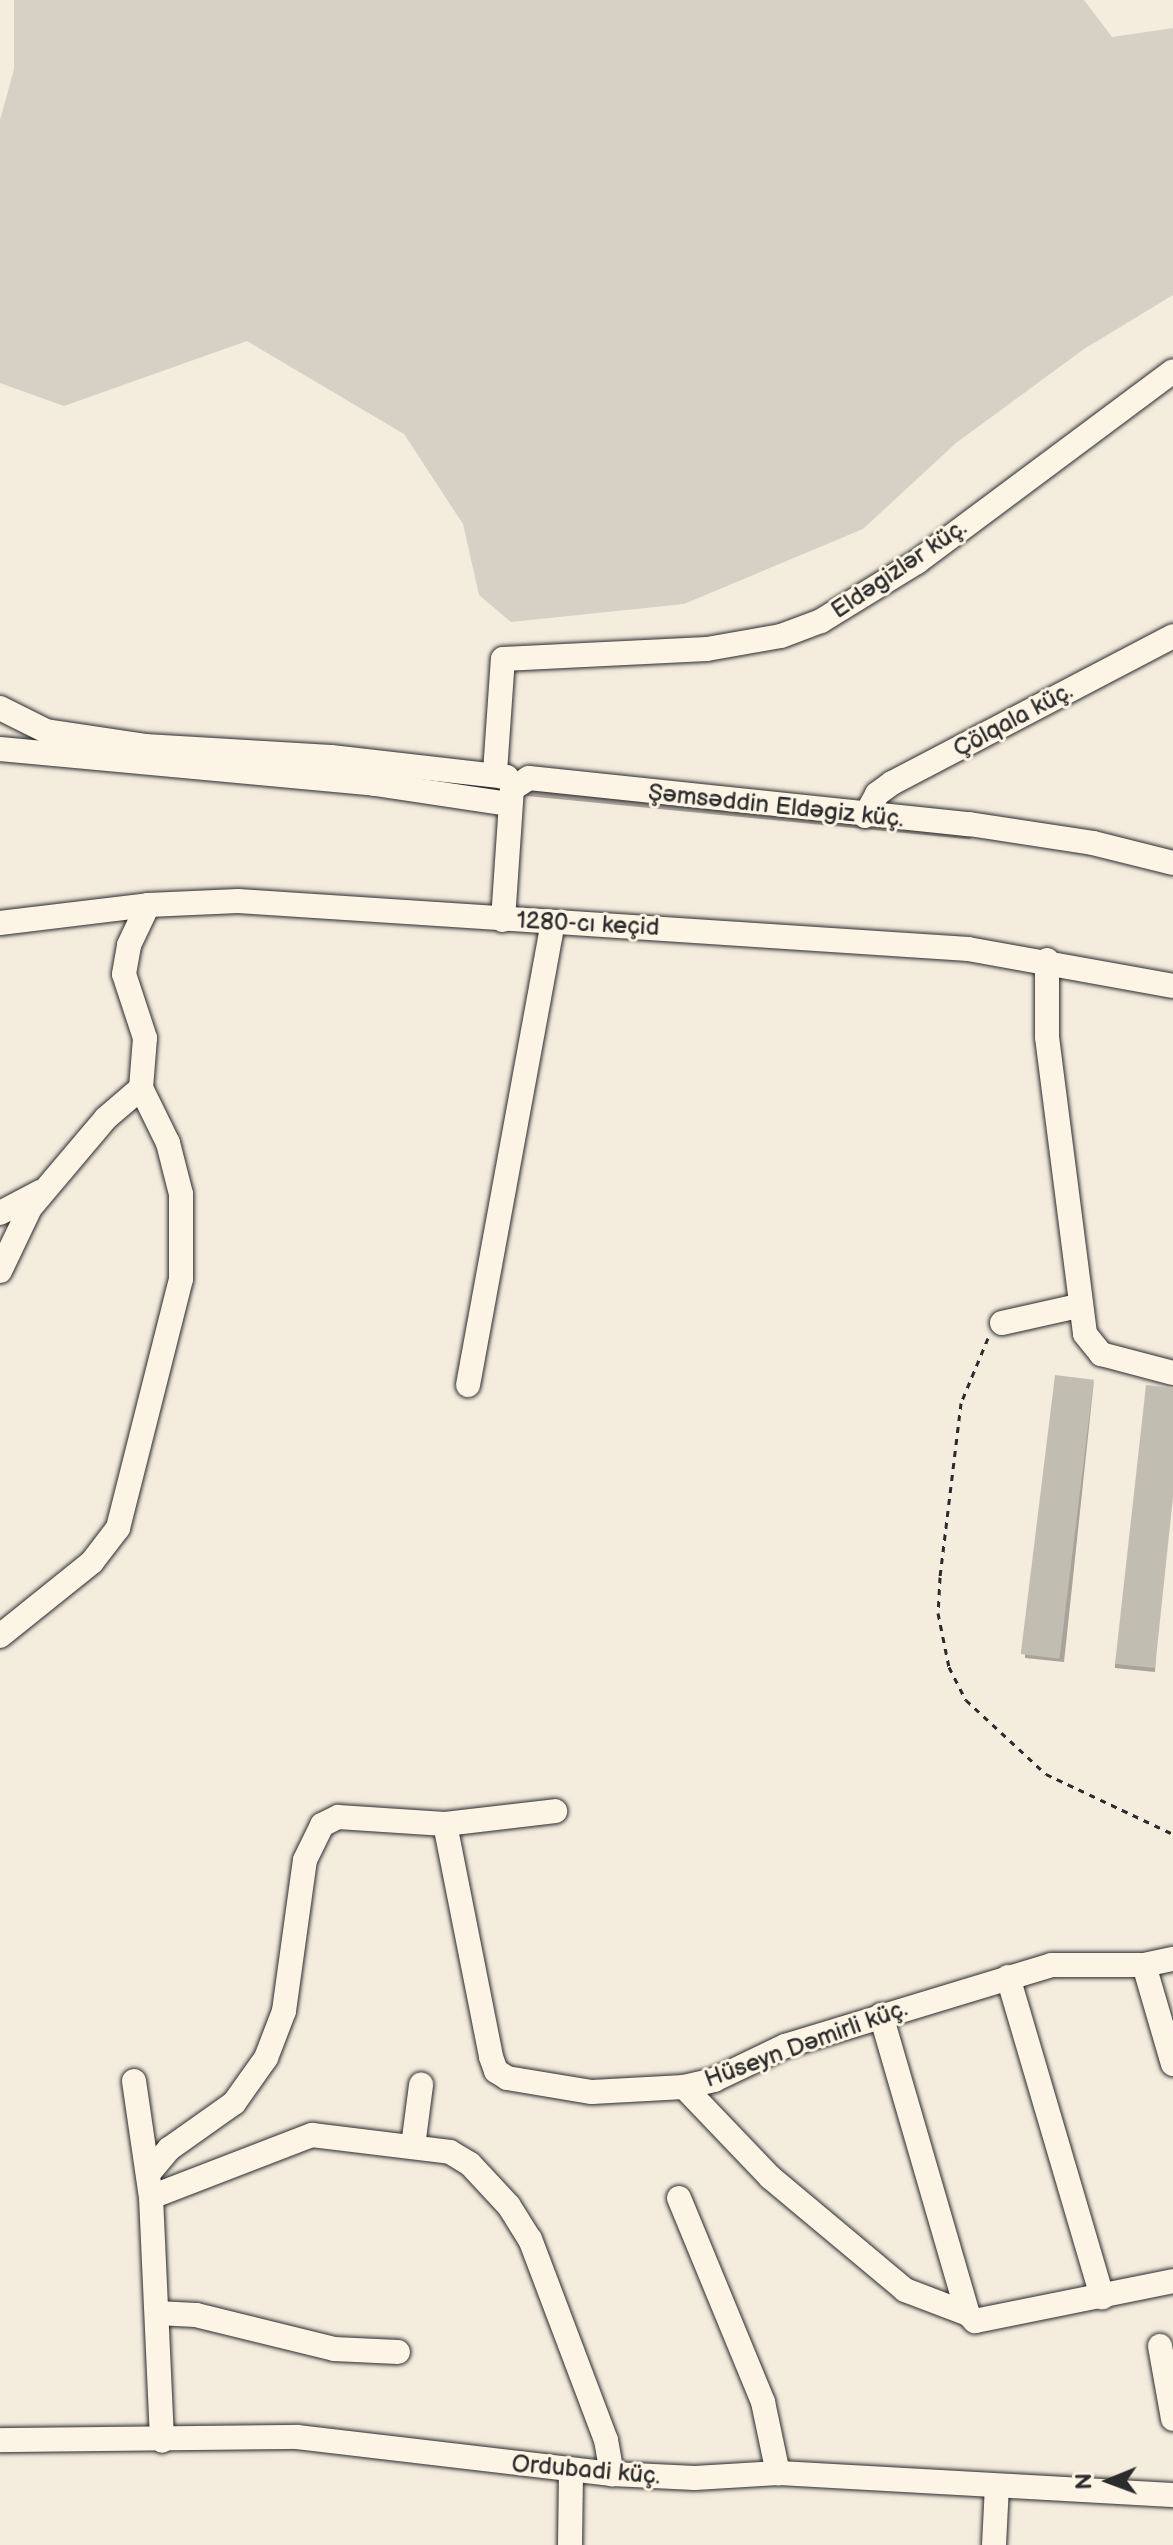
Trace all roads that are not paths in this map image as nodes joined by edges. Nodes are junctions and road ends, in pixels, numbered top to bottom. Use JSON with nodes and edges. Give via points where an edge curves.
{"nodes":[{"id":1,"x":1173,"y":371,"type":"edge"},
{"id":2,"x":1173,"y":636,"type":"edge"},
{"id":3,"x":0,"y":708,"type":"edge"},
{"id":4,"x":0,"y":749,"type":"edge"},
{"id":5,"x":507,"y":786,"type":"junction"},
{"id":6,"x":865,"y":816,"type":"junction"},
{"id":7,"x":1173,"y":863,"type":"edge"},
{"id":8,"x":148,"y":905,"type":"junction"},
{"id":9,"x":503,"y":920,"type":"junction"},
{"id":10,"x":0,"y":923,"type":"edge"},
{"id":11,"x":553,"y":923,"type":"junction"},
{"id":12,"x":1047,"y":960,"type":"junction"},
{"id":13,"x":1173,"y":986,"type":"edge"},
{"id":14,"x":141,"y":1088,"type":"junction"},
{"id":15,"x":45,"y":1189,"type":"junction"},
{"id":16,"x":0,"y":1213,"type":"edge"},
{"id":17,"x":0,"y":1271,"type":"edge"},
{"id":18,"x":1078,"y":1306,"type":"junction"},
{"id":19,"x":1002,"y":1323,"type":"road end"},
{"id":20,"x":1173,"y":1373,"type":"edge"},
{"id":21,"x":468,"y":1385,"type":"dead end"},
{"id":22,"x":0,"y":1636,"type":"edge"},
{"id":23,"x":555,"y":1811,"type":"dead end"},
{"id":24,"x":445,"y":1824,"type":"junction"},
{"id":25,"x":1173,"y":1959,"type":"edge"},
{"id":26,"x":1144,"y":1965,"type":"junction"},
{"id":27,"x":1008,"y":1977,"type":"junction"},
{"id":28,"x":881,"y":2015,"type":"junction"},
{"id":29,"x":1173,"y":2064,"type":"edge"},
{"id":30,"x":134,"y":2081,"type":"dead end"},
{"id":31,"x":421,"y":2085,"type":"dead end"},
{"id":32,"x":684,"y":2087,"type":"junction"},
{"id":33,"x":413,"y":2146,"type":"junction"},
{"id":34,"x":149,"y":2186,"type":"junction"},
{"id":35,"x":679,"y":2198,"type":"dead end"},
{"id":36,"x":1173,"y":2281,"type":"edge"},
{"id":37,"x":1102,"y":2297,"type":"junction"},
{"id":38,"x":157,"y":2313,"type":"junction"},
{"id":39,"x":968,"y":2314,"type":"junction"},
{"id":40,"x":1160,"y":2346,"type":"dead end"},
{"id":41,"x":398,"y":2352,"type":"dead end"},
{"id":42,"x":1173,"y":2419,"type":"edge"},
{"id":43,"x":0,"y":2440,"type":"edge"},
{"id":44,"x":162,"y":2441,"type":"junction"},
{"id":45,"x":571,"y":2470,"type":"junction"},
{"id":46,"x":778,"y":2473,"type":"junction"},
{"id":47,"x":612,"y":2474,"type":"junction"},
{"id":48,"x":997,"y":2486,"type":"junction"},
{"id":49,"x":1173,"y":2495,"type":"edge"},
{"id":50,"x":570,"y":2545,"type":"edge"},
{"id":51,"x":994,"y":2545,"type":"edge"}],
"edges":[{"from":1,"to":5,"type":"street","name":"Eldəgizlər küç.","via":[[917,562],[821,621],[781,636],[707,649],[503,659]]},
{"from":2,"to":6,"type":"street","name":"Çölqala küç.","via":[[892,783],[877,794]]},
{"from":3,"to":5,"type":"street","via":[[46,731]]},
{"from":4,"to":5,"type":"street","via":[[375,784]]},
{"from":5,"to":6,"type":"street","name":"Şəmsəddin Eldəgiz küç.","via":[[547,779]]},
{"from":5,"to":9,"type":"street"},
{"from":6,"to":7,"type":"street","name":"Şəmsəddin Eldəgiz küç.","via":[[1024,831]]},
{"from":8,"to":9,"type":"street","name":"1280-cı keçid","via":[[238,901]]},
{"from":8,"to":10,"type":"street","name":"1280-cı keçid"},
{"from":8,"to":14,"type":"street","via":[[129,945],[124,974],[145,1038]]},
{"from":9,"to":11,"type":"street","name":"1280-cı keçid"},
{"from":11,"to":12,"type":"street","name":"1280-cı keçid","via":[[750,932]]},
{"from":11,"to":21,"type":"street"},
{"from":12,"to":13,"type":"street","name":"1280-cı keçid"},
{"from":12,"to":18,"type":"street","via":[[1047,1037]]},
{"from":14,"to":15,"type":"street","via":[[106,1118]]},
{"from":14,"to":22,"type":"street","via":[[168,1143],[181,1194],[184,1240],[181,1279],[129,1488],[118,1528],[92,1562]]},
{"from":15,"to":16,"type":"street"},
{"from":15,"to":17,"type":"street","via":[[30,1208]]},
{"from":18,"to":19,"type":"street"},
{"from":18,"to":20,"type":"street","via":[[1090,1346],[1101,1354]]},
{"from":23,"to":24,"type":"street"},
{"from":24,"to":32,"type":"street","name":"Hüseyn Dəmirli küç.","via":[[496,2071],[507,2078],[592,2092]]},
{"from":24,"to":34,"type":"street","via":[[338,1817],[322,1825],[305,1860],[284,2011],[266,2058],[234,2103],[169,2149]]},
{"from":25,"to":26,"type":"street","name":"Hüseyn Dəmirli küç."},
{"from":26,"to":27,"type":"street","name":"Hüseyn Dəmirli küç.","via":[[1051,1965]]},
{"from":26,"to":29,"type":"street"},
{"from":27,"to":28,"type":"street","name":"Hüseyn Dəmirli küç."},
{"from":27,"to":37,"type":"street"},
{"from":28,"to":32,"type":"street","name":"Hüseyn Dəmirli küç."},
{"from":28,"to":39,"type":"street"},
{"from":30,"to":34,"type":"street"},
{"from":31,"to":33,"type":"street"},
{"from":32,"to":39,"type":"street","via":[[770,2177],[905,2290]]},
{"from":33,"to":34,"type":"street","via":[[312,2135]]},
{"from":33,"to":47,"type":"street","via":[[450,2152],[470,2164],[509,2206],[530,2239],[606,2440]]},
{"from":34,"to":38,"type":"street"},
{"from":35,"to":46,"type":"street","via":[[763,2402]]},
{"from":36,"to":37,"type":"street"},
{"from":37,"to":39,"type":"street","via":[[996,2320],[975,2321]]},
{"from":38,"to":41,"type":"street","via":[[196,2315],[334,2349]]},
{"from":38,"to":44,"type":"street"},
{"from":40,"to":42,"type":"street"},
{"from":43,"to":44,"type":"street","name":"Ordubadi küç."},
{"from":44,"to":45,"type":"street","name":"Ordubadi küç.","via":[[297,2437]]},
{"from":45,"to":47,"type":"street","name":"Ordubadi küç."},
{"from":45,"to":50,"type":"street"},
{"from":46,"to":47,"type":"street","name":"Ordubadi küç.","via":[[695,2478]]},
{"from":46,"to":48,"type":"street","name":"Ordubadi küç."},
{"from":48,"to":49,"type":"street","name":"Ordubadi küç."},
{"from":48,"to":51,"type":"street"}]}
